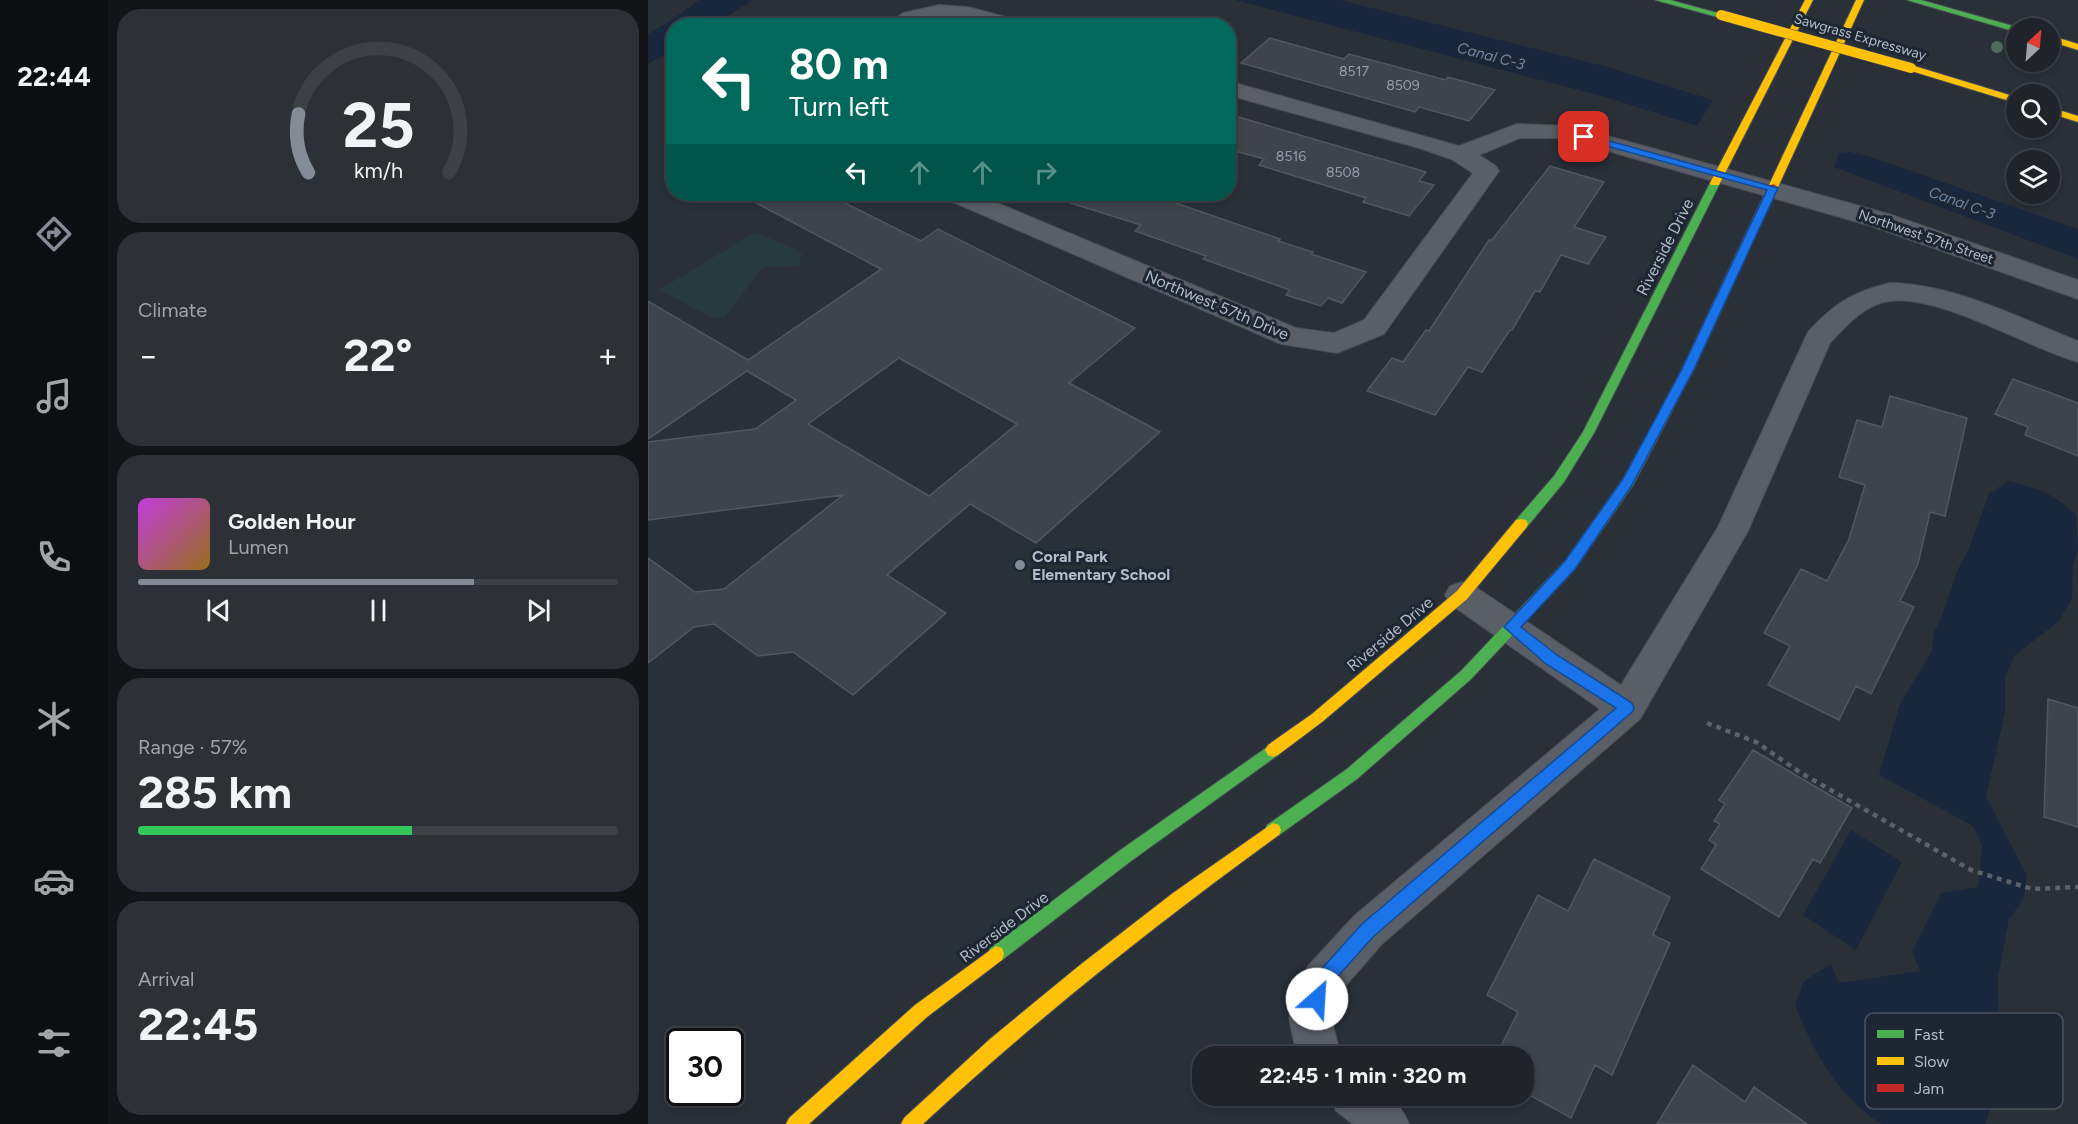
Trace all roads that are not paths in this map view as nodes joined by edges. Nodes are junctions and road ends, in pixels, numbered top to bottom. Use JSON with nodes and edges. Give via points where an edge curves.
{"nodes":[{"id":1,"x":1659,"y":0,"type":"edge"},
{"id":2,"x":1809,"y":0,"type":"edge"},
{"id":3,"x":1860,"y":0,"type":"edge"},
{"id":4,"x":1911,"y":0,"type":"edge"},
{"id":5,"x":907,"y":18,"type":"edge"},
{"id":6,"x":986,"y":18,"type":"edge"},
{"id":7,"x":2006,"y":26,"type":"edge"},
{"id":8,"x":2060,"y":41,"type":"edge"},
{"id":9,"x":2078,"y":47,"type":"edge"},
{"id":10,"x":1236,"y":90,"type":"edge"},
{"id":11,"x":2006,"y":97,"type":"edge"},
{"id":12,"x":2060,"y":113,"type":"edge"},
{"id":13,"x":2078,"y":119,"type":"edge"},
{"id":14,"x":1460,"y":154,"type":"junction"},
{"id":15,"x":1722,"y":174,"type":"junction"},
{"id":16,"x":1773,"y":188,"type":"junction"},
{"id":17,"x":971,"y":201,"type":"edge"},
{"id":18,"x":2078,"y":290,"type":"edge"},
{"id":19,"x":2078,"y":352,"type":"edge"},
{"id":20,"x":1462,"y":595,"type":"junction"},
{"id":21,"x":1511,"y":627,"type":"junction"},
{"id":22,"x":1627,"y":708,"type":"junction"},
{"id":23,"x":1315,"y":1046,"type":"edge"},
{"id":24,"x":1365,"y":1106,"type":"edge"},
{"id":25,"x":795,"y":1124,"type":"edge"},
{"id":26,"x":910,"y":1124,"type":"edge"},
{"id":27,"x":1387,"y":1124,"type":"edge"}],
"edges":[{"from":1,"to":11,"type":"main road","name":"Sawgrass Expressway","bridge":true},
{"from":2,"to":15,"type":"main road","name":"Riverside Drive"},
{"from":3,"to":16,"type":"main road"},
{"from":4,"to":7,"type":"main road"},
{"from":5,"to":6,"type":"street","via":[[938,9]]},
{"from":8,"to":9,"type":"main road"},
{"from":10,"to":14,"type":"street","name":"Northwest 57th Drive"},
{"from":12,"to":13,"type":"main road"},
{"from":14,"to":15,"type":"street","via":[[1517,131],[1563,131]]},
{"from":14,"to":17,"type":"street","name":"Northwest 57th Drive","via":[[1487,171],[1374,327],[1337,343],[1291,337]]},
{"from":15,"to":16,"type":"street"},
{"from":15,"to":20,"type":"main road","name":"Riverside Drive","via":[[1588,433],[1559,479]]},
{"from":16,"to":18,"type":"street","name":"Northwest 57th Street","via":[[1880,220]]},
{"from":16,"to":21,"type":"main road","via":[[1688,369],[1628,482],[1570,565]]},
{"from":19,"to":22,"type":"street","via":[[1922,295],[1892,292],[1865,299],[1842,313],[1818,339],[1732,531]]},
{"from":20,"to":21,"type":"street"},
{"from":20,"to":25,"type":"main road","name":"Riverside Drive","via":[[1317,718],[1125,856],[921,1011]]},
{"from":21,"to":22,"type":"street","via":[[1552,660]]},
{"from":21,"to":26,"type":"main road","via":[[1466,675],[1352,774],[1172,902],[967,1070]]},
{"from":22,"to":23,"type":"street","via":[[1368,930],[1323,980],[1310,1018]]},
{"from":24,"to":27,"type":"street"}]}
